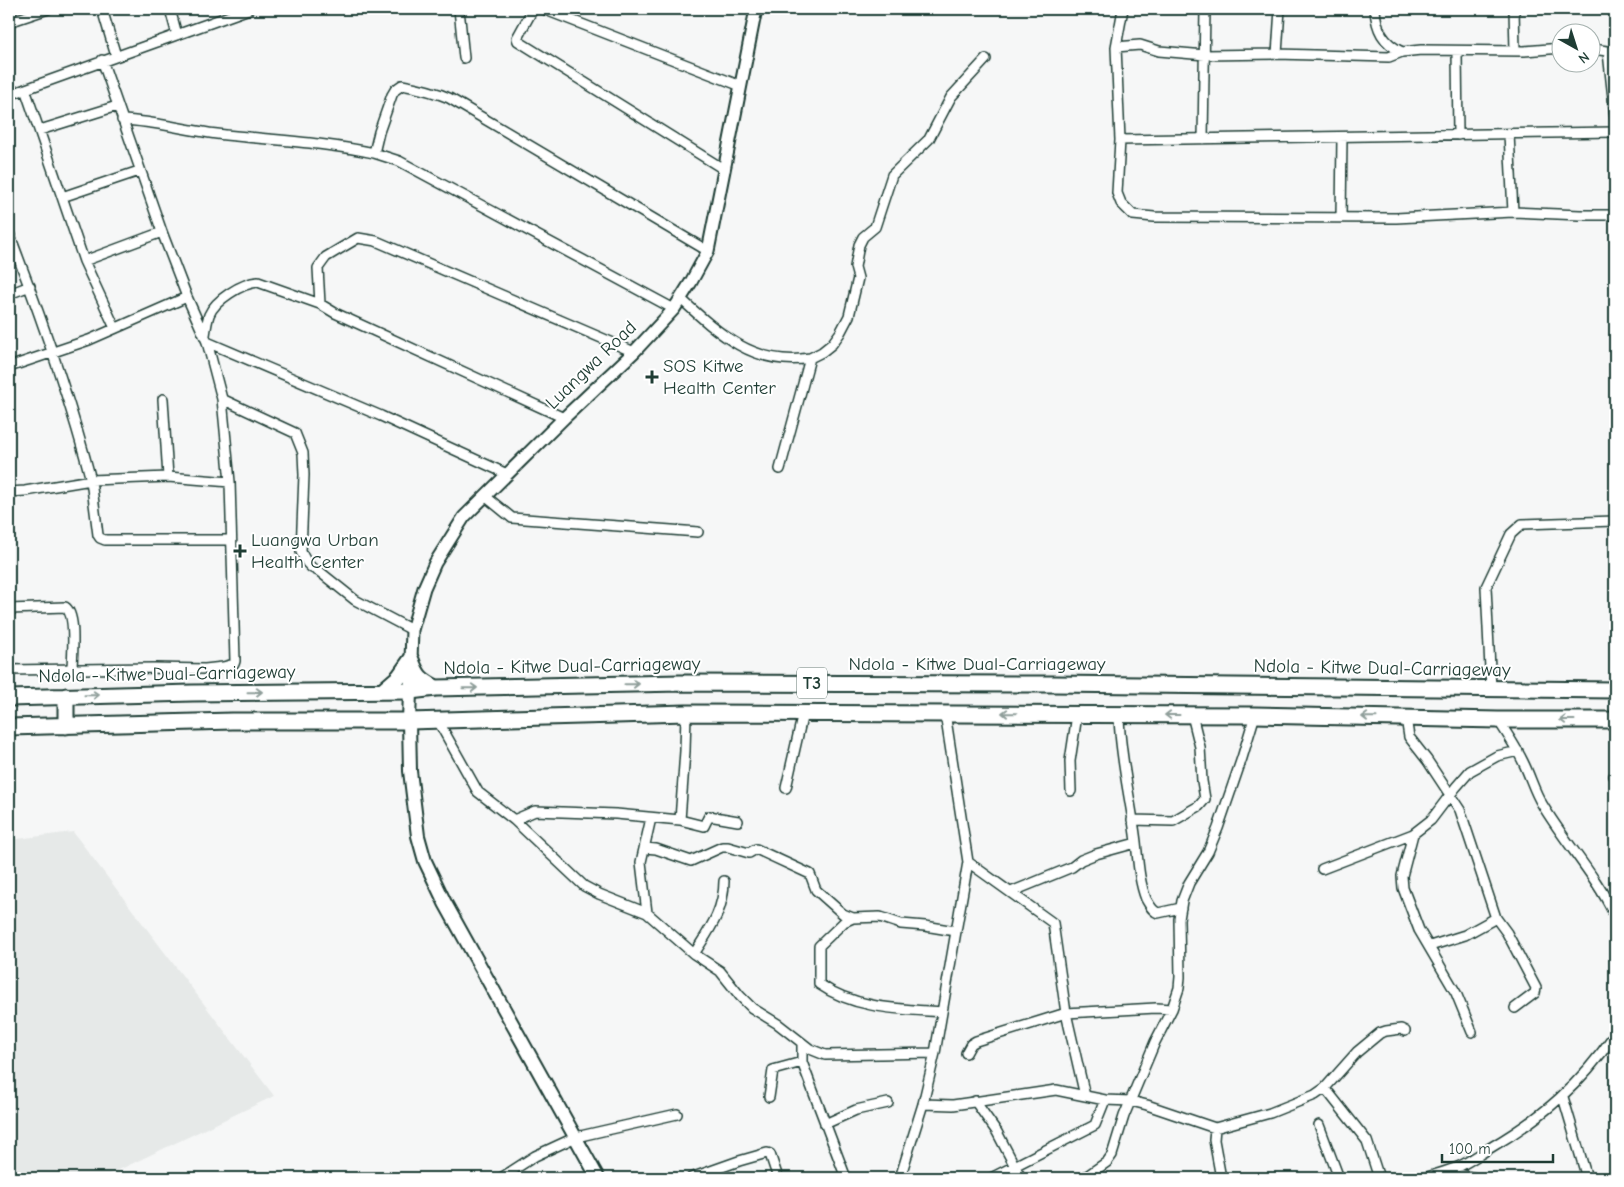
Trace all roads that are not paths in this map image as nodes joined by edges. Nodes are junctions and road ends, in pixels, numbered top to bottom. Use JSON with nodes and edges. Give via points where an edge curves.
{"nodes":[{"id":1,"x":48,"y":9,"type":"edge"},
{"id":2,"x":102,"y":9,"type":"edge"},
{"id":3,"x":170,"y":9,"type":"edge"},
{"id":4,"x":249,"y":9,"type":"edge"},
{"id":5,"x":460,"y":9,"type":"edge"},
{"id":6,"x":534,"y":9,"type":"edge"},
{"id":7,"x":543,"y":9,"type":"edge"},
{"id":8,"x":756,"y":9,"type":"edge"},
{"id":9,"x":1123,"y":9,"type":"edge"},
{"id":10,"x":1205,"y":9,"type":"edge"},
{"id":11,"x":1280,"y":9,"type":"edge"},
{"id":12,"x":1375,"y":9,"type":"edge"},
{"id":13,"x":1514,"y":9,"type":"edge"},
{"id":14,"x":9,"y":22,"type":"edge"},
{"id":15,"x":177,"y":35,"type":"junction"},
{"id":16,"x":1116,"y":47,"type":"junction"},
{"id":17,"x":1552,"y":49,"type":"edge"},
{"id":18,"x":1515,"y":51,"type":"junction"},
{"id":19,"x":1402,"y":52,"type":"junction"},
{"id":20,"x":1456,"y":52,"type":"junction"},
{"id":21,"x":1612,"y":52,"type":"edge"},
{"id":22,"x":1277,"y":54,"type":"junction"},
{"id":23,"x":1205,"y":55,"type":"junction"},
{"id":24,"x":116,"y":56,"type":"junction"},
{"id":25,"x":464,"y":58,"type":"dead end"},
{"id":26,"x":986,"y":59,"type":"dead end"},
{"id":27,"x":102,"y":60,"type":"junction"},
{"id":28,"x":741,"y":86,"type":"junction"},
{"id":29,"x":25,"y":89,"type":"junction"},
{"id":30,"x":9,"y":95,"type":"edge"},
{"id":31,"x":117,"y":106,"type":"junction"},
{"id":32,"x":1615,"y":117,"type":"edge"},
{"id":33,"x":122,"y":120,"type":"junction"},
{"id":34,"x":40,"y":130,"type":"junction"},
{"id":35,"x":1615,"y":132,"type":"edge"},
{"id":36,"x":1508,"y":134,"type":"junction"},
{"id":37,"x":1458,"y":135,"type":"junction"},
{"id":38,"x":1342,"y":137,"type":"junction"},
{"id":39,"x":1203,"y":139,"type":"junction"},
{"id":40,"x":1120,"y":140,"type":"junction"},
{"id":41,"x":374,"y":153,"type":"junction"},
{"id":42,"x":725,"y":170,"type":"junction"},
{"id":43,"x":139,"y":171,"type":"junction"},
{"id":44,"x":62,"y":197,"type":"junction"},
{"id":45,"x":1512,"y":212,"type":"junction"},
{"id":46,"x":1615,"y":214,"type":"edge"},
{"id":47,"x":1341,"y":218,"type":"junction"},
{"id":48,"x":162,"y":232,"type":"junction"},
{"id":49,"x":9,"y":233,"type":"edge"},
{"id":50,"x":708,"y":251,"type":"junction"},
{"id":51,"x":84,"y":260,"type":"junction"},
{"id":52,"x":30,"y":286,"type":"junction"},
{"id":53,"x":9,"y":294,"type":"edge"},
{"id":54,"x":187,"y":297,"type":"junction"},
{"id":55,"x":320,"y":304,"type":"junction"},
{"id":56,"x":678,"y":304,"type":"junction"},
{"id":57,"x":115,"y":328,"type":"junction"},
{"id":58,"x":206,"y":338,"type":"junction"},
{"id":59,"x":54,"y":352,"type":"junction"},
{"id":60,"x":634,"y":352,"type":"junction"},
{"id":61,"x":810,"y":358,"type":"junction"},
{"id":62,"x":9,"y":366,"type":"edge"},
{"id":63,"x":163,"y":399,"type":"dead end"},
{"id":64,"x":222,"y":399,"type":"junction"},
{"id":65,"x":564,"y":418,"type":"junction"},
{"id":66,"x":780,"y":469,"type":"dead end"},
{"id":67,"x":507,"y":474,"type":"junction"},
{"id":68,"x":168,"y":477,"type":"junction"},
{"id":69,"x":91,"y":480,"type":"junction"},
{"id":70,"x":230,"y":482,"type":"junction"},
{"id":71,"x":9,"y":492,"type":"edge"},
{"id":72,"x":485,"y":496,"type":"junction"},
{"id":73,"x":1615,"y":521,"type":"edge"},
{"id":74,"x":698,"y":532,"type":"dead end"},
{"id":75,"x":231,"y":540,"type":"junction"},
{"id":76,"x":9,"y":609,"type":"edge"},
{"id":77,"x":412,"y":630,"type":"junction"},
{"id":78,"x":411,"y":660,"type":"junction"},
{"id":79,"x":9,"y":670,"type":"edge"},
{"id":80,"x":72,"y":670,"type":"junction"},
{"id":81,"x":436,"y":688,"type":"junction"},
{"id":82,"x":1491,"y":689,"type":"junction"},
{"id":83,"x":384,"y":690,"type":"junction"},
{"id":84,"x":1615,"y":690,"type":"edge"},
{"id":85,"x":410,"y":691,"type":"junction"},
{"id":86,"x":66,"y":696,"type":"junction"},
{"id":87,"x":9,"y":698,"type":"edge"},
{"id":88,"x":686,"y":713,"type":"junction"},
{"id":89,"x":803,"y":713,"type":"junction"},
{"id":90,"x":945,"y":713,"type":"junction"},
{"id":91,"x":1077,"y":715,"type":"junction"},
{"id":92,"x":1192,"y":715,"type":"junction"},
{"id":93,"x":1255,"y":715,"type":"junction"},
{"id":94,"x":1119,"y":716,"type":"junction"},
{"id":95,"x":1406,"y":718,"type":"junction"},
{"id":96,"x":437,"y":719,"type":"junction"},
{"id":97,"x":1498,"y":720,"type":"junction"},
{"id":98,"x":1615,"y":720,"type":"edge"},
{"id":99,"x":408,"y":721,"type":"junction"},
{"id":100,"x":66,"y":726,"type":"junction"},
{"id":101,"x":9,"y":727,"type":"edge"},
{"id":102,"x":1518,"y":751,"type":"junction"},
{"id":103,"x":786,"y":788,"type":"dead end"},
{"id":104,"x":1071,"y":791,"type":"dead end"},
{"id":105,"x":1449,"y":796,"type":"junction"},
{"id":106,"x":651,"y":818,"type":"junction"},
{"id":107,"x":514,"y":820,"type":"junction"},
{"id":108,"x":680,"y":820,"type":"junction"},
{"id":109,"x":1132,"y":820,"type":"junction"},
{"id":110,"x":738,"y":821,"type":"dead end"},
{"id":111,"x":1412,"y":834,"type":"junction"},
{"id":112,"x":1136,"y":843,"type":"junction"},
{"id":113,"x":645,"y":848,"type":"junction"},
{"id":114,"x":968,"y":862,"type":"junction"},
{"id":115,"x":1322,"y":869,"type":"dead end"},
{"id":116,"x":724,"y":881,"type":"dead end"},
{"id":117,"x":1011,"y":892,"type":"junction"},
{"id":118,"x":1181,"y":908,"type":"junction"},
{"id":119,"x":1614,"y":911,"type":"edge"},
{"id":120,"x":647,"y":913,"type":"junction"},
{"id":121,"x":853,"y":918,"type":"junction"},
{"id":122,"x":1496,"y":918,"type":"junction"},
{"id":123,"x":955,"y":930,"type":"junction"},
{"id":124,"x":1430,"y":946,"type":"junction"},
{"id":125,"x":694,"y":954,"type":"junction"},
{"id":126,"x":1515,"y":1008,"type":"dead end"},
{"id":127,"x":1172,"y":1009,"type":"junction"},
{"id":128,"x":942,"y":1012,"type":"junction"},
{"id":129,"x":1066,"y":1013,"type":"junction"},
{"id":130,"x":1405,"y":1031,"type":"dead end"},
{"id":131,"x":1472,"y":1032,"type":"dead end"},
{"id":132,"x":1615,"y":1034,"type":"edge"},
{"id":133,"x":802,"y":1043,"type":"junction"},
{"id":134,"x":935,"y":1053,"type":"junction"},
{"id":135,"x":966,"y":1053,"type":"dead end"},
{"id":136,"x":802,"y":1062,"type":"junction"},
{"id":137,"x":1325,"y":1088,"type":"junction"},
{"id":138,"x":1085,"y":1096,"type":"junction"},
{"id":139,"x":770,"y":1097,"type":"dead end"},
{"id":140,"x":1563,"y":1097,"type":"junction"},
{"id":141,"x":1105,"y":1100,"type":"junction"},
{"id":142,"x":975,"y":1101,"type":"junction"},
{"id":143,"x":1131,"y":1101,"type":"junction"},
{"id":144,"x":888,"y":1103,"type":"dead end"},
{"id":145,"x":923,"y":1104,"type":"junction"},
{"id":146,"x":678,"y":1114,"type":"dead end"},
{"id":147,"x":824,"y":1124,"type":"junction"},
{"id":148,"x":1319,"y":1125,"type":"dead end"},
{"id":149,"x":1215,"y":1128,"type":"junction"},
{"id":150,"x":576,"y":1137,"type":"junction"},
{"id":151,"x":1014,"y":1165,"type":"junction"},
{"id":152,"x":1461,"y":1173,"type":"edge"},
{"id":153,"x":501,"y":1178,"type":"edge"},
{"id":154,"x":598,"y":1178,"type":"edge"},
{"id":155,"x":691,"y":1178,"type":"edge"},
{"id":156,"x":778,"y":1178,"type":"edge"},
{"id":157,"x":846,"y":1178,"type":"edge"},
{"id":158,"x":900,"y":1178,"type":"edge"},
{"id":159,"x":991,"y":1178,"type":"edge"},
{"id":160,"x":1021,"y":1178,"type":"edge"},
{"id":161,"x":1084,"y":1178,"type":"edge"},
{"id":162,"x":1220,"y":1178,"type":"edge"},
{"id":163,"x":1339,"y":1178,"type":"edge"},
{"id":164,"x":1379,"y":1178,"type":"edge"},
{"id":165,"x":1424,"y":1178,"type":"edge"},
{"id":166,"x":1476,"y":1178,"type":"edge"},
{"id":167,"x":1587,"y":1178,"type":"edge"}],
"edges":[{"from":1,"to":14,"type":"street"},
{"from":2,"to":24,"type":"street"},
{"from":3,"to":15,"type":"street"},
{"from":4,"to":15,"type":"street"},
{"from":5,"to":25,"type":"street"},
{"from":6,"to":42,"type":"street","via":[[518,41]]},
{"from":7,"to":28,"type":"street"},
{"from":8,"to":28,"type":"street","name":"Luangwa Road"},
{"from":9,"to":16,"type":"street"},
{"from":10,"to":23,"type":"street"},
{"from":11,"to":22,"type":"street"},
{"from":12,"to":19,"type":"street","via":[[1381,35]]},
{"from":13,"to":18,"type":"street"},
{"from":15,"to":24,"type":"street"},
{"from":16,"to":23,"type":"street","via":[[1140,45],[1159,51]]},
{"from":16,"to":40,"type":"street"},
{"from":17,"to":18,"type":"street"},
{"from":18,"to":20,"type":"street"},
{"from":19,"to":20,"type":"street"},
{"from":19,"to":22,"type":"street","via":[[1390,57]]},
{"from":20,"to":37,"type":"street"},
{"from":21,"to":32,"type":"street"},
{"from":22,"to":23,"type":"street"},
{"from":23,"to":39,"type":"street"},
{"from":24,"to":27,"type":"street"},
{"from":26,"to":61,"type":"street","via":[[950,97],[929,139],[892,175],[874,227],[859,245],[855,268],[858,278],[849,316],[832,344]]},
{"from":27,"to":29,"type":"street"},
{"from":27,"to":31,"type":"street"},
{"from":28,"to":42,"type":"street","name":"Luangwa Road"},
{"from":29,"to":30,"type":"street"},
{"from":29,"to":34,"type":"street"},
{"from":31,"to":33,"type":"street"},
{"from":31,"to":34,"type":"street"},
{"from":33,"to":41,"type":"street"},
{"from":33,"to":43,"type":"street"},
{"from":34,"to":44,"type":"street"},
{"from":35,"to":36,"type":"street"},
{"from":36,"to":37,"type":"street"},
{"from":36,"to":45,"type":"street"},
{"from":37,"to":38,"type":"street"},
{"from":38,"to":39,"type":"street"},
{"from":38,"to":47,"type":"street"},
{"from":39,"to":40,"type":"street"},
{"from":40,"to":47,"type":"street","via":[[1117,193],[1121,203],[1133,215]]},
{"from":41,"to":50,"type":"street","via":[[395,90],[402,85],[433,91],[472,110]]},
{"from":41,"to":56,"type":"street","via":[[399,161]]},
{"from":42,"to":50,"type":"street","name":"Luangwa Road"},
{"from":43,"to":44,"type":"street"},
{"from":43,"to":48,"type":"street"},
{"from":44,"to":51,"type":"street"},
{"from":45,"to":46,"type":"street"},
{"from":45,"to":47,"type":"street"},
{"from":48,"to":51,"type":"street"},
{"from":48,"to":54,"type":"street"},
{"from":49,"to":52,"type":"street"},
{"from":50,"to":56,"type":"street","name":"Luangwa Road"},
{"from":51,"to":57,"type":"street"},
{"from":52,"to":53,"type":"street"},
{"from":52,"to":59,"type":"street"},
{"from":54,"to":57,"type":"street"},
{"from":54,"to":58,"type":"street"},
{"from":55,"to":58,"type":"street","via":[[258,282],[250,283],[216,306],[210,314]]},
{"from":55,"to":60,"type":"street","via":[[318,268],[326,257],[358,238],[366,238]]},
{"from":55,"to":65,"type":"street"},
{"from":56,"to":60,"type":"street","name":"Luangwa Road"},
{"from":56,"to":61,"type":"street","via":[[744,349],[779,359]]},
{"from":57,"to":59,"type":"street"},
{"from":58,"to":64,"type":"street"},
{"from":58,"to":67,"type":"street"},
{"from":59,"to":62,"type":"street"},
{"from":59,"to":69,"type":"street"},
{"from":60,"to":65,"type":"street","name":"Luangwa Road"},
{"from":61,"to":66,"type":"street"},
{"from":63,"to":68,"type":"street"},
{"from":64,"to":70,"type":"street"},
{"from":64,"to":77,"type":"street","via":[[296,433],[303,453],[301,552],[307,563],[355,600]]},
{"from":65,"to":67,"type":"street","name":"Luangwa Road"},
{"from":67,"to":72,"type":"street","name":"Luangwa Road"},
{"from":68,"to":69,"type":"street"},
{"from":68,"to":70,"type":"street"},
{"from":69,"to":71,"type":"street"},
{"from":69,"to":75,"type":"street","via":[[100,538]]},
{"from":70,"to":75,"type":"street"},
{"from":72,"to":74,"type":"street","via":[[512,518]]},
{"from":72,"to":77,"type":"street","name":"Luangwa Road","via":[[464,517],[436,563],[424,588]]},
{"from":73,"to":82,"type":"street","via":[[1522,524],[1511,534],[1486,587]]},
{"from":75,"to":80,"type":"street","via":[[234,664],[205,669]]},
{"from":76,"to":80,"type":"street","via":[[69,609],[73,632]]},
{"from":77,"to":78,"type":"street","name":"Luangwa Road"},
{"from":78,"to":81,"type":"highway","via":[[416,674]]},
{"from":78,"to":83,"type":"highway"},
{"from":78,"to":85,"type":"street","name":"Luangwa Road"},
{"from":79,"to":80,"type":"street"},
{"from":81,"to":82,"type":"highway","name":"Ndola - Kitwe Dual-Carriageway","number":"T3","one_way":true,"via":[[719,683]]},
{"from":81,"to":85,"type":"highway","name":"Ndola - Kitwe Dual-Carriageway","number":"T3"},
{"from":82,"to":84,"type":"highway","name":"Ndola - Kitwe Dual-Carriageway","number":"T3"},
{"from":83,"to":85,"type":"highway","name":"Ndola - Kitwe Dual-Carriageway","number":"T3"},
{"from":86,"to":83,"type":"highway","name":"Ndola - Kitwe Dual-Carriageway","number":"T3","one_way":true},
{"from":85,"to":99,"type":"main road","name":"Luangwa Road"},
{"from":86,"to":87,"type":"highway","name":"Ndola - Kitwe Dual-Carriageway","number":"T3"},
{"from":86,"to":100,"type":"highway"},
{"from":88,"to":89,"type":"highway","number":"T3"},
{"from":88,"to":96,"type":"highway","number":"T3"},
{"from":88,"to":108,"type":"street"},
{"from":89,"to":90,"type":"highway","number":"T3"},
{"from":89,"to":103,"type":"street"},
{"from":91,"to":90,"type":"highway","number":"T3","one_way":true},
{"from":90,"to":114,"type":"street"},
{"from":91,"to":94,"type":"highway","number":"T3"},
{"from":91,"to":104,"type":"street","via":[[1070,761]]},
{"from":92,"to":93,"type":"highway","number":"T3"},
{"from":92,"to":94,"type":"highway","number":"T3","one_way":true},
{"from":92,"to":109,"type":"street","via":[[1200,747],[1205,799],[1173,821]]},
{"from":95,"to":93,"type":"highway","number":"T3","one_way":true},
{"from":93,"to":118,"type":"street","via":[[1218,828]]},
{"from":94,"to":109,"type":"street"},
{"from":95,"to":97,"type":"highway","number":"T3"},
{"from":95,"to":105,"type":"street","via":[[1407,735]]},
{"from":96,"to":99,"type":"highway","number":"T3"},
{"from":96,"to":107,"type":"street","via":[[476,789]]},
{"from":98,"to":97,"type":"highway","number":"T3","one_way":true},
{"from":97,"to":102,"type":"street"},
{"from":99,"to":100,"type":"highway","number":"T3","via":[[232,721]]},
{"from":99,"to":150,"type":"main road","name":"Luangwa Road","via":[[413,802],[425,861],[445,903]]},
{"from":100,"to":101,"type":"highway","number":"T3"},
{"from":102,"to":105,"type":"street","via":[[1484,762],[1470,772]]},
{"from":102,"to":119,"type":"street","via":[[1541,803]]},
{"from":105,"to":111,"type":"street","via":[[1432,820]]},
{"from":105,"to":122,"type":"street","via":[[1460,810]]},
{"from":106,"to":107,"type":"street","via":[[535,811]]},
{"from":106,"to":108,"type":"street"},
{"from":106,"to":113,"type":"street"},
{"from":107,"to":120,"type":"street","via":[[584,886]]},
{"from":108,"to":110,"type":"street","via":[[704,826],[709,816]]},
{"from":109,"to":112,"type":"street"},
{"from":111,"to":115,"type":"street"},
{"from":111,"to":124,"type":"street","via":[[1402,876],[1403,888]]},
{"from":112,"to":117,"type":"street","via":[[1096,854]]},
{"from":112,"to":118,"type":"street","via":[[1139,872],[1146,898],[1154,912]]},
{"from":113,"to":120,"type":"street","via":[[641,862]]},
{"from":113,"to":121,"type":"street","via":[[691,860],[722,847],[749,853],[756,849],[810,874],[822,897]]},
{"from":114,"to":117,"type":"street"},
{"from":114,"to":123,"type":"street"},
{"from":116,"to":125,"type":"street","via":[[724,896],[714,922]]},
{"from":117,"to":129,"type":"street","via":[[1053,924]]},
{"from":118,"to":127,"type":"street","via":[[1180,977]]},
{"from":120,"to":125,"type":"street"},
{"from":121,"to":123,"type":"street","via":[[880,918]]},
{"from":121,"to":128,"type":"street","via":[[844,922],[819,946],[819,984],[847,1000]]},
{"from":122,"to":124,"type":"street","via":[[1465,935]]},
{"from":122,"to":126,"type":"street","via":[[1536,988],[1535,993]]},
{"from":123,"to":128,"type":"street"},
{"from":124,"to":131,"type":"street","via":[[1456,993]]},
{"from":125,"to":133,"type":"street","via":[[720,970],[752,1008]]},
{"from":127,"to":129,"type":"street"},
{"from":127,"to":143,"type":"street"},
{"from":128,"to":134,"type":"street"},
{"from":129,"to":135,"type":"street","via":[[976,1041]]},
{"from":129,"to":138,"type":"street"},
{"from":130,"to":137,"type":"street","via":[[1386,1030],[1380,1033],[1357,1052]]},
{"from":132,"to":140,"type":"street","via":[[1598,1059]]},
{"from":133,"to":134,"type":"street","via":[[825,1055]]},
{"from":133,"to":136,"type":"street"},
{"from":134,"to":145,"type":"street"},
{"from":136,"to":139,"type":"street","via":[[773,1070]]},
{"from":136,"to":147,"type":"street"},
{"from":137,"to":149,"type":"street","via":[[1270,1113]]},
{"from":137,"to":164,"type":"street","via":[[1367,1141]]},
{"from":138,"to":141,"type":"street"},
{"from":138,"to":142,"type":"street","via":[[1049,1090]]},
{"from":140,"to":152,"type":"street"},
{"from":140,"to":167,"type":"street"},
{"from":141,"to":143,"type":"street"},
{"from":141,"to":151,"type":"street","via":[[1095,1125]]},
{"from":142,"to":145,"type":"street","via":[[953,1105]]},
{"from":142,"to":151,"type":"street","via":[[997,1132]]},
{"from":143,"to":149,"type":"street"},
{"from":143,"to":161,"type":"street","via":[[1112,1155]]},
{"from":144,"to":147,"type":"street","via":[[856,1110]]},
{"from":145,"to":158,"type":"street"},
{"from":146,"to":150,"type":"street"},
{"from":147,"to":157,"type":"street"},
{"from":148,"to":163,"type":"street"},
{"from":149,"to":162,"type":"street"},
{"from":150,"to":153,"type":"street","via":[[534,1156]]},
{"from":150,"to":154,"type":"main road","name":"Luangwa Road"},
{"from":151,"to":159,"type":"street"},
{"from":151,"to":160,"type":"street"},
{"from":152,"to":165,"type":"street"},
{"from":152,"to":166,"type":"street"},
{"from":155,"to":156,"type":"street","via":[[768,1153]]}]}
